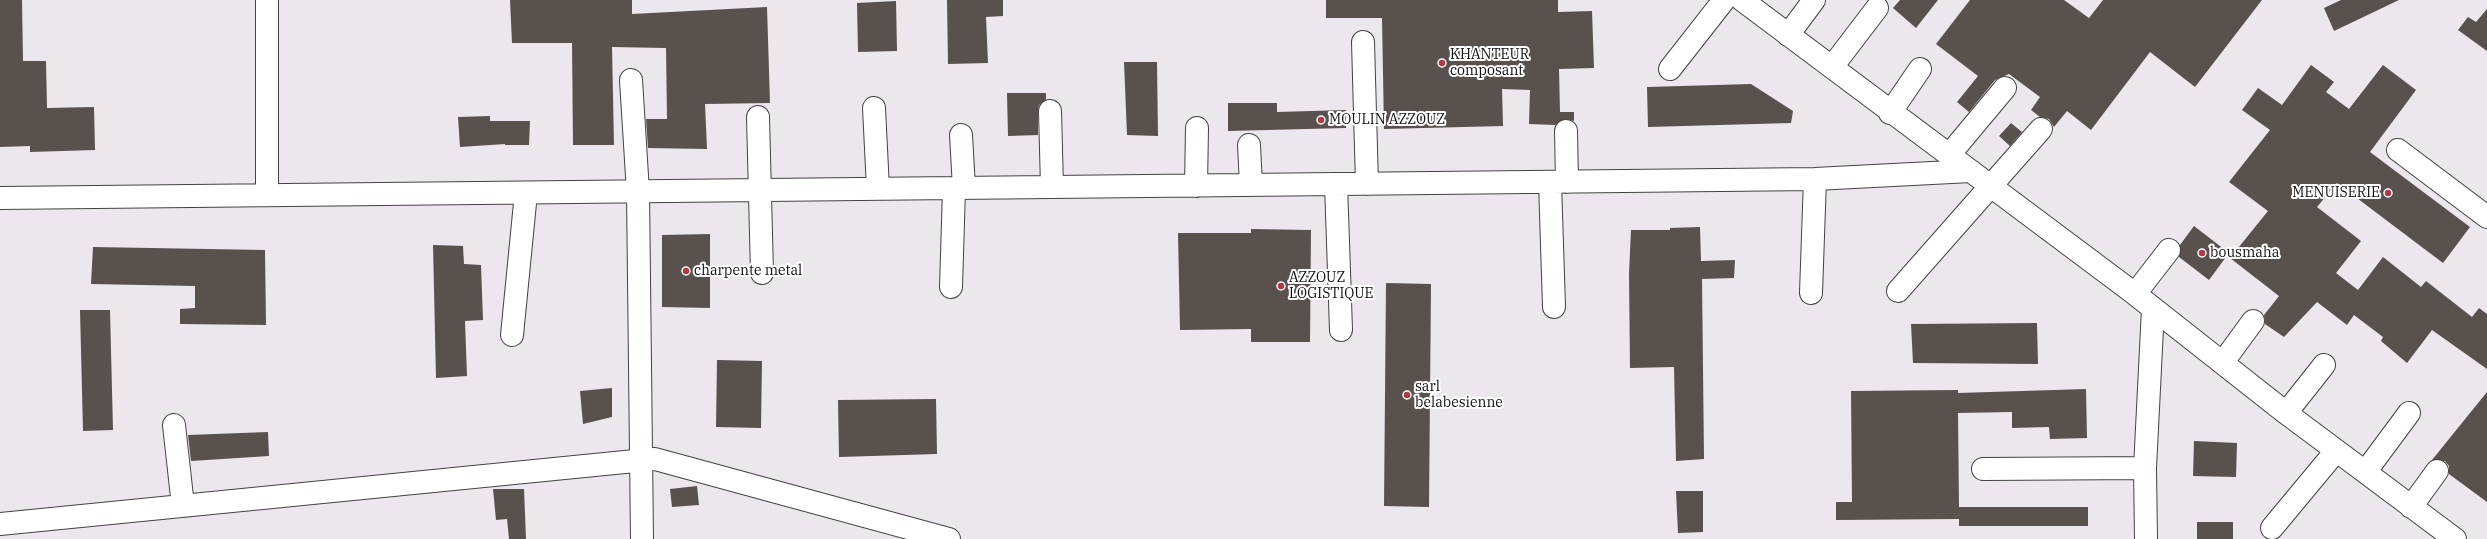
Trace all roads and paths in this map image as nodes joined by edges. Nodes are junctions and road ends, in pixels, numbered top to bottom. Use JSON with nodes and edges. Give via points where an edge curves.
{"nodes":[{"id":1,"x":267,"y":0,"type":"edge"},
{"id":2,"x":1724,"y":0,"type":"edge"},
{"id":3,"x":1742,"y":0,"type":"edge"},
{"id":4,"x":1814,"y":0,"type":"edge"},
{"id":5,"x":1876,"y":8,"type":"dead end"},
{"id":6,"x":1788,"y":35,"type":"junction"},
{"id":7,"x":1363,"y":42,"type":"dead end"},
{"id":8,"x":1832,"y":67,"type":"junction"},
{"id":9,"x":1670,"y":69,"type":"dead end"},
{"id":10,"x":1920,"y":69,"type":"dead end"},
{"id":11,"x":631,"y":80,"type":"dead end"},
{"id":12,"x":2005,"y":88,"type":"dead end"},
{"id":13,"x":874,"y":108,"type":"dead end"},
{"id":14,"x":1050,"y":111,"type":"dead end"},
{"id":15,"x":1890,"y":113,"type":"junction"},
{"id":16,"x":758,"y":117,"type":"dead end"},
{"id":17,"x":1197,"y":128,"type":"dead end"},
{"id":18,"x":2041,"y":129,"type":"dead end"},
{"id":19,"x":1566,"y":131,"type":"dead end"},
{"id":20,"x":961,"y":135,"type":"dead end"},
{"id":21,"x":1249,"y":145,"type":"dead end"},
{"id":22,"x":2398,"y":150,"type":"dead end"},
{"id":23,"x":1949,"y":155,"type":"junction"},
{"id":24,"x":1971,"y":171,"type":"junction"},
{"id":25,"x":1815,"y":179,"type":"junction"},
{"id":26,"x":1559,"y":182,"type":"junction"},
{"id":27,"x":1336,"y":184,"type":"junction"},
{"id":28,"x":1367,"y":184,"type":"junction"},
{"id":29,"x":1251,"y":185,"type":"junction"},
{"id":30,"x":1196,"y":186,"type":"junction"},
{"id":31,"x":1990,"y":186,"type":"junction"},
{"id":32,"x":1052,"y":187,"type":"junction"},
{"id":33,"x":959,"y":188,"type":"junction"},
{"id":34,"x":878,"y":189,"type":"junction"},
{"id":35,"x":762,"y":190,"type":"junction"},
{"id":36,"x":638,"y":192,"type":"junction"},
{"id":37,"x":526,"y":193,"type":"junction"},
{"id":38,"x":267,"y":196,"type":"junction"},
{"id":39,"x":0,"y":198,"type":"edge"},
{"id":40,"x":2487,"y":217,"type":"edge"},
{"id":41,"x":2169,"y":250,"type":"dead end"},
{"id":42,"x":762,"y":273,"type":"dead end"},
{"id":43,"x":951,"y":287,"type":"dead end"},
{"id":44,"x":1898,"y":291,"type":"dead end"},
{"id":45,"x":1811,"y":293,"type":"dead end"},
{"id":46,"x":2135,"y":294,"type":"junction"},
{"id":47,"x":1554,"y":307,"type":"dead end"},
{"id":48,"x":2152,"y":309,"type":"junction"},
{"id":49,"x":2253,"y":321,"type":"dead end"},
{"id":50,"x":1341,"y":330,"type":"dead end"},
{"id":51,"x":512,"y":335,"type":"dead end"},
{"id":52,"x":2222,"y":362,"type":"junction"},
{"id":53,"x":2324,"y":365,"type":"dead end"},
{"id":54,"x":2286,"y":413,"type":"junction"},
{"id":55,"x":2409,"y":413,"type":"dead end"},
{"id":56,"x":174,"y":425,"type":"dead end"},
{"id":57,"x":2336,"y":451,"type":"junction"},
{"id":58,"x":641,"y":459,"type":"junction"},
{"id":59,"x":2145,"y":468,"type":"junction"},
{"id":60,"x":1983,"y":469,"type":"dead end"},
{"id":61,"x":2437,"y":471,"type":"dead end"},
{"id":62,"x":2366,"y":472,"type":"junction"},
{"id":63,"x":183,"y":506,"type":"junction"},
{"id":64,"x":2411,"y":507,"type":"junction"},
{"id":65,"x":0,"y":524,"type":"edge"},
{"id":66,"x":2272,"y":528,"type":"dead end"},
{"id":67,"x":642,"y":539,"type":"edge"},
{"id":68,"x":949,"y":539,"type":"edge"},
{"id":69,"x":2146,"y":539,"type":"edge"},
{"id":70,"x":2455,"y":539,"type":"edge"}],
"edges":[{"from":1,"to":38,"type":"street"},
{"from":2,"to":9,"type":"street"},
{"from":3,"to":6,"type":"street"},
{"from":4,"to":6,"type":"street"},
{"from":5,"to":8,"type":"street"},
{"from":6,"to":8,"type":"street"},
{"from":7,"to":28,"type":"street"},
{"from":8,"to":15,"type":"street"},
{"from":10,"to":15,"type":"street"},
{"from":11,"to":36,"type":"street"},
{"from":12,"to":23,"type":"street"},
{"from":13,"to":34,"type":"street"},
{"from":14,"to":32,"type":"street"},
{"from":15,"to":23,"type":"street"},
{"from":16,"to":35,"type":"street"},
{"from":17,"to":30,"type":"street"},
{"from":18,"to":31,"type":"street"},
{"from":19,"to":26,"type":"street"},
{"from":20,"to":33,"type":"street"},
{"from":21,"to":29,"type":"street"},
{"from":22,"to":40,"type":"street"},
{"from":23,"to":24,"type":"street"},
{"from":24,"to":25,"type":"street"},
{"from":24,"to":31,"type":"street"},
{"from":25,"to":26,"type":"street"},
{"from":25,"to":45,"type":"street"},
{"from":26,"to":28,"type":"street"},
{"from":26,"to":47,"type":"street"},
{"from":27,"to":28,"type":"street"},
{"from":27,"to":29,"type":"street"},
{"from":27,"to":50,"type":"street"},
{"from":29,"to":30,"type":"street"},
{"from":30,"to":32,"type":"street"},
{"from":31,"to":44,"type":"street"},
{"from":31,"to":46,"type":"street"},
{"from":32,"to":33,"type":"street"},
{"from":33,"to":34,"type":"street"},
{"from":33,"to":43,"type":"street"},
{"from":34,"to":35,"type":"street"},
{"from":35,"to":36,"type":"street"},
{"from":35,"to":42,"type":"street"},
{"from":36,"to":37,"type":"street"},
{"from":36,"to":58,"type":"street"},
{"from":37,"to":38,"type":"street"},
{"from":37,"to":51,"type":"street"},
{"from":38,"to":39,"type":"street"},
{"from":41,"to":46,"type":"street"},
{"from":46,"to":48,"type":"street"},
{"from":48,"to":52,"type":"street"},
{"from":48,"to":59,"type":"street"},
{"from":49,"to":52,"type":"street"},
{"from":52,"to":54,"type":"street"},
{"from":53,"to":54,"type":"street"},
{"from":54,"to":57,"type":"street"},
{"from":55,"to":62,"type":"street"},
{"from":56,"to":63,"type":"street"},
{"from":57,"to":62,"type":"street"},
{"from":57,"to":66,"type":"street"},
{"from":58,"to":63,"type":"street"},
{"from":58,"to":67,"type":"street"},
{"from":58,"to":68,"type":"street","via":[[670,462]]},
{"from":59,"to":60,"type":"street"},
{"from":59,"to":69,"type":"street"},
{"from":61,"to":64,"type":"street"},
{"from":62,"to":64,"type":"street"},
{"from":63,"to":65,"type":"street"},
{"from":64,"to":70,"type":"street"}]}
